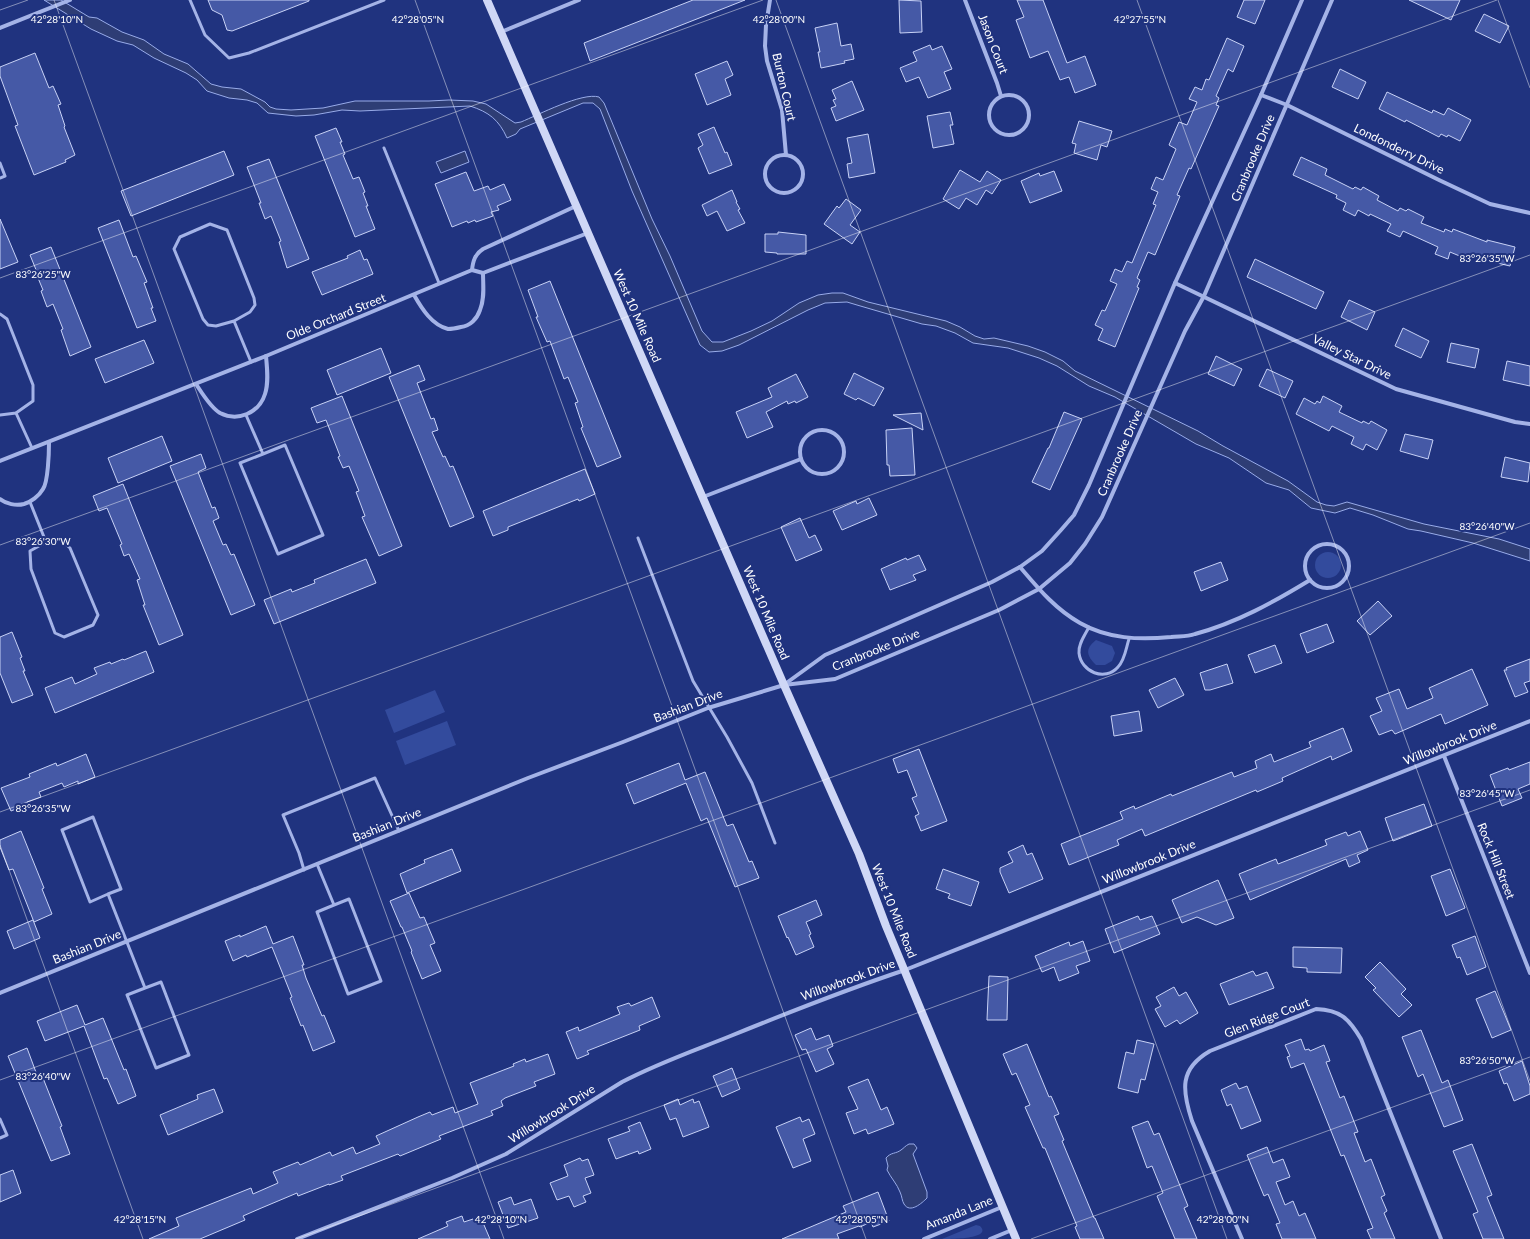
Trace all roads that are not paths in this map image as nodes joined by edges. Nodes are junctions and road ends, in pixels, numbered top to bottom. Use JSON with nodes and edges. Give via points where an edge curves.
{"nodes":[{"id":1,"x":70,"y":0,"type":"edge"},
{"id":2,"x":190,"y":0,"type":"edge"},
{"id":3,"x":384,"y":0,"type":"edge"},
{"id":4,"x":487,"y":0,"type":"edge"},
{"id":5,"x":579,"y":0,"type":"edge"},
{"id":6,"x":770,"y":0,"type":"edge"},
{"id":7,"x":965,"y":0,"type":"edge"},
{"id":8,"x":1302,"y":0,"type":"edge"},
{"id":9,"x":1332,"y":0,"type":"edge"},
{"id":10,"x":0,"y":28,"type":"edge"},
{"id":11,"x":501,"y":32,"type":"junction"},
{"id":12,"x":1261,"y":95,"type":"junction"},
{"id":13,"x":1001,"y":96,"type":"junction"},
{"id":14,"x":1287,"y":105,"type":"junction"},
{"id":15,"x":384,"y":148,"type":"dead end"},
{"id":16,"x":786,"y":155,"type":"junction"},
{"id":17,"x":0,"y":163,"type":"edge"},
{"id":18,"x":0,"y":178,"type":"edge"},
{"id":19,"x":576,"y":206,"type":"junction"},
{"id":20,"x":1530,"y":213,"type":"edge"},
{"id":21,"x":588,"y":233,"type":"junction"},
{"id":22,"x":472,"y":270,"type":"junction"},
{"id":23,"x":483,"y":273,"type":"junction"},
{"id":24,"x":439,"y":283,"type":"junction"},
{"id":25,"x":1175,"y":283,"type":"junction"},
{"id":26,"x":414,"y":295,"type":"junction"},
{"id":27,"x":1204,"y":296,"type":"junction"},
{"id":28,"x":0,"y":314,"type":"edge"},
{"id":29,"x":234,"y":321,"type":"junction"},
{"id":30,"x":266,"y":356,"type":"junction"},
{"id":31,"x":251,"y":362,"type":"junction"},
{"id":32,"x":196,"y":384,"type":"junction"},
{"id":33,"x":16,"y":413,"type":"junction"},
{"id":34,"x":0,"y":415,"type":"edge"},
{"id":35,"x":246,"y":415,"type":"junction"},
{"id":36,"x":1530,"y":424,"type":"edge"},
{"id":37,"x":49,"y":442,"type":"junction"},
{"id":38,"x":32,"y":448,"type":"junction"},
{"id":39,"x":263,"y":454,"type":"junction"},
{"id":40,"x":801,"y":459,"type":"junction"},
{"id":41,"x":0,"y":462,"type":"edge"},
{"id":42,"x":703,"y":497,"type":"junction"},
{"id":43,"x":0,"y":499,"type":"edge"},
{"id":44,"x":30,"y":502,"type":"junction"},
{"id":45,"x":638,"y":538,"type":"dead end"},
{"id":46,"x":46,"y":542,"type":"junction"},
{"id":47,"x":1020,"y":567,"type":"junction"},
{"id":48,"x":1310,"y":580,"type":"junction"},
{"id":49,"x":1039,"y":589,"type":"junction"},
{"id":50,"x":1089,"y":627,"type":"junction"},
{"id":51,"x":1129,"y":639,"type":"junction"},
{"id":52,"x":784,"y":685,"type":"junction"},
{"id":53,"x":708,"y":708,"type":"junction"},
{"id":54,"x":1530,"y":721,"type":"edge"},
{"id":55,"x":1444,"y":756,"type":"junction"},
{"id":56,"x":399,"y":831,"type":"junction"},
{"id":57,"x":775,"y":843,"type":"dead end"},
{"id":58,"x":317,"y":864,"type":"junction"},
{"id":59,"x":304,"y":870,"type":"junction"},
{"id":60,"x":108,"y":894,"type":"junction"},
{"id":61,"x":334,"y":905,"type":"junction"},
{"id":62,"x":127,"y":942,"type":"junction"},
{"id":63,"x":905,"y":970,"type":"junction"},
{"id":64,"x":1530,"y":973,"type":"edge"},
{"id":65,"x":145,"y":988,"type":"junction"},
{"id":66,"x":0,"y":993,"type":"edge"},
{"id":67,"x":0,"y":1119,"type":"edge"},
{"id":68,"x":0,"y":1138,"type":"edge"},
{"id":69,"x":1003,"y":1207,"type":"junction"},
{"id":70,"x":1012,"y":1230,"type":"junction"},
{"id":71,"x":297,"y":1239,"type":"edge"},
{"id":72,"x":924,"y":1239,"type":"edge"},
{"id":73,"x":990,"y":1239,"type":"edge"},
{"id":74,"x":1016,"y":1239,"type":"edge"},
{"id":75,"x":1242,"y":1239,"type":"edge"},
{"id":76,"x":1441,"y":1239,"type":"edge"}],
"edges":[{"from":1,"to":10,"type":"street"},
{"from":2,"to":3,"type":"lane","via":[[205,35],[229,58],[249,53]]},
{"from":4,"to":11,"type":"main road","name":"West 10 Mile Road"},
{"from":5,"to":11,"type":"street"},
{"from":6,"to":16,"type":"street","name":"Burton Court","via":[[765,46],[782,110]]},
{"from":7,"to":13,"type":"street","name":"Jason Court"},
{"from":8,"to":12,"type":"street","name":"Cranbrooke Drive"},
{"from":9,"to":14,"type":"street","name":"Cranbrooke Drive"},
{"from":11,"to":19,"type":"main road","name":"West 10 Mile Road"},
{"from":12,"to":14,"type":"street","name":"Londonderry Drive"},
{"from":12,"to":25,"type":"street","name":"Cranbrooke Drive"},
{"from":13,"to":13,"type":"street","via":[[990,107],[991,123],[1002,133],[1017,133],[1027,122],[1027,106],[1016,96]]},
{"from":14,"to":20,"type":"street","name":"Londonderry Drive","via":[[1490,204]]},
{"from":14,"to":27,"type":"street","name":"Cranbrooke Drive"},
{"from":15,"to":24,"type":"lane"},
{"from":16,"to":16,"type":"street","via":[[772,159],[765,172],[770,186],[782,193],[797,189],[804,176],[799,162]]},
{"from":17,"to":18,"type":"lane","via":[[5,176]]},
{"from":19,"to":21,"type":"main road","name":"West 10 Mile Road"},
{"from":19,"to":22,"type":"street","via":[[483,249],[476,256]]},
{"from":21,"to":23,"type":"street"},
{"from":21,"to":42,"type":"main road","name":"West 10 Mile Road"},
{"from":22,"to":23,"type":"street"},
{"from":22,"to":24,"type":"street","name":"Olde Orchard Street"},
{"from":23,"to":26,"type":"street","via":[[481,309],[476,319],[466,326],[450,329],[437,323],[423,311]]},
{"from":24,"to":26,"type":"street","name":"Olde Orchard Street"},
{"from":25,"to":27,"type":"street","name":"Valley Star Drive"},
{"from":25,"to":47,"type":"street","name":"Cranbrooke Drive","via":[[1087,491],[1074,514],[1042,551]]},
{"from":26,"to":30,"type":"street","name":"Olde Orchard Street"},
{"from":27,"to":36,"type":"street","name":"Valley Star Drive","via":[[1396,389]]},
{"from":27,"to":49,"type":"street","name":"Cranbrooke Drive","via":[[1185,331],[1102,517],[1070,562]]},
{"from":28,"to":33,"type":"lane","via":[[7,319],[33,384],[33,402]]},
{"from":29,"to":29,"type":"lane","via":[[216,326],[208,325],[203,319],[174,249],[180,237],[210,224],[227,230],[254,298],[255,305],[250,312]]},
{"from":29,"to":31,"type":"lane"},
{"from":30,"to":31,"type":"street","name":"Olde Orchard Street"},
{"from":30,"to":35,"type":"street","via":[[265,394],[258,408]]},
{"from":31,"to":32,"type":"street","name":"Olde Orchard Street"},
{"from":32,"to":35,"type":"street","via":[[219,412],[231,417]]},
{"from":32,"to":37,"type":"street","name":"Olde Orchard Street"},
{"from":33,"to":34,"type":"lane"},
{"from":33,"to":38,"type":"lane"},
{"from":35,"to":39,"type":"lane"},
{"from":37,"to":38,"type":"street","name":"Olde Orchard Street"},
{"from":37,"to":44,"type":"street","via":[[44,489]]},
{"from":38,"to":41,"type":"street","name":"Olde Orchard Street"},
{"from":39,"to":39,"type":"lane","via":[[240,463],[278,554],[323,535],[285,445]]},
{"from":40,"to":40,"type":"street","via":[[812,472],[829,472],[842,461],[842,444],[831,432],[814,431],[802,442],[799,450]]},
{"from":40,"to":42,"type":"street"},
{"from":42,"to":52,"type":"main road","name":"West 10 Mile Road"},
{"from":43,"to":44,"type":"street","via":[[18,506]]},
{"from":44,"to":46,"type":"lane"},
{"from":45,"to":53,"type":"lane","via":[[693,681]]},
{"from":46,"to":46,"type":"lane","via":[[30,551],[31,569],[55,633],[64,637],[93,625],[98,616],[70,548],[60,539]]},
{"from":47,"to":49,"type":"street"},
{"from":47,"to":52,"type":"street","name":"Cranbrooke Drive","via":[[992,582],[825,655]]},
{"from":48,"to":48,"type":"street","via":[[1325,588],[1334,588],[1342,584],[1350,569],[1345,552],[1330,543],[1314,548],[1305,564]]},
{"from":48,"to":51,"type":"street","via":[[1263,607],[1194,635],[1148,640]]},
{"from":49,"to":50,"type":"street","via":[[1054,604]]},
{"from":49,"to":52,"type":"street","name":"Cranbrooke Drive","via":[[999,610],[835,679]]},
{"from":50,"to":51,"type":"street"},
{"from":50,"to":51,"type":"lane","via":[[1080,643],[1079,652],[1081,662],[1097,674],[1105,675],[1119,666]]},
{"from":52,"to":53,"type":"street","name":"Bashian Drive"},
{"from":52,"to":63,"type":"main road","name":"West 10 Mile Road","via":[[859,854]]},
{"from":53,"to":56,"type":"street","name":"Bashian Drive"},
{"from":53,"to":57,"type":"lane","via":[[752,783]]},
{"from":54,"to":55,"type":"street","name":"Willowbrook Drive"},
{"from":55,"to":63,"type":"street","name":"Willowbrook Drive"},
{"from":55,"to":64,"type":"street","name":"Rock Hill Street"},
{"from":56,"to":58,"type":"street","name":"Bashian Drive"},
{"from":56,"to":59,"type":"lane","via":[[375,778],[283,815]]},
{"from":58,"to":59,"type":"street","name":"Bashian Drive"},
{"from":58,"to":61,"type":"lane"},
{"from":59,"to":62,"type":"street","name":"Bashian Drive"},
{"from":60,"to":60,"type":"lane","via":[[121,889],[93,817],[62,830],[90,902]]},
{"from":60,"to":62,"type":"lane"},
{"from":61,"to":61,"type":"lane","via":[[317,912],[348,994],[381,981],[349,899]]},
{"from":62,"to":65,"type":"lane"},
{"from":62,"to":66,"type":"street","name":"Bashian Drive"},
{"from":63,"to":69,"type":"main road","name":"West 10 Mile Road"},
{"from":63,"to":71,"type":"street","name":"Willowbrook Drive","via":[[820,1000],[635,1075],[506,1154]]},
{"from":65,"to":65,"type":"lane","via":[[161,982],[189,1055],[156,1068],[127,995]]},
{"from":67,"to":68,"type":"lane","via":[[7,1135]]},
{"from":69,"to":70,"type":"main road","name":"West 10 Mile Road"},
{"from":69,"to":72,"type":"street","name":"Amanda Lane"},
{"from":70,"to":73,"type":"street"},
{"from":70,"to":74,"type":"main road","name":"West 10 Mile Road"},
{"from":75,"to":76,"type":"street","name":"Glen Ridge Court","via":[[1190,1114],[1186,1102],[1185,1079],[1199,1057],[1210,1051],[1316,1009],[1326,1009],[1345,1017],[1361,1039]]}]}
